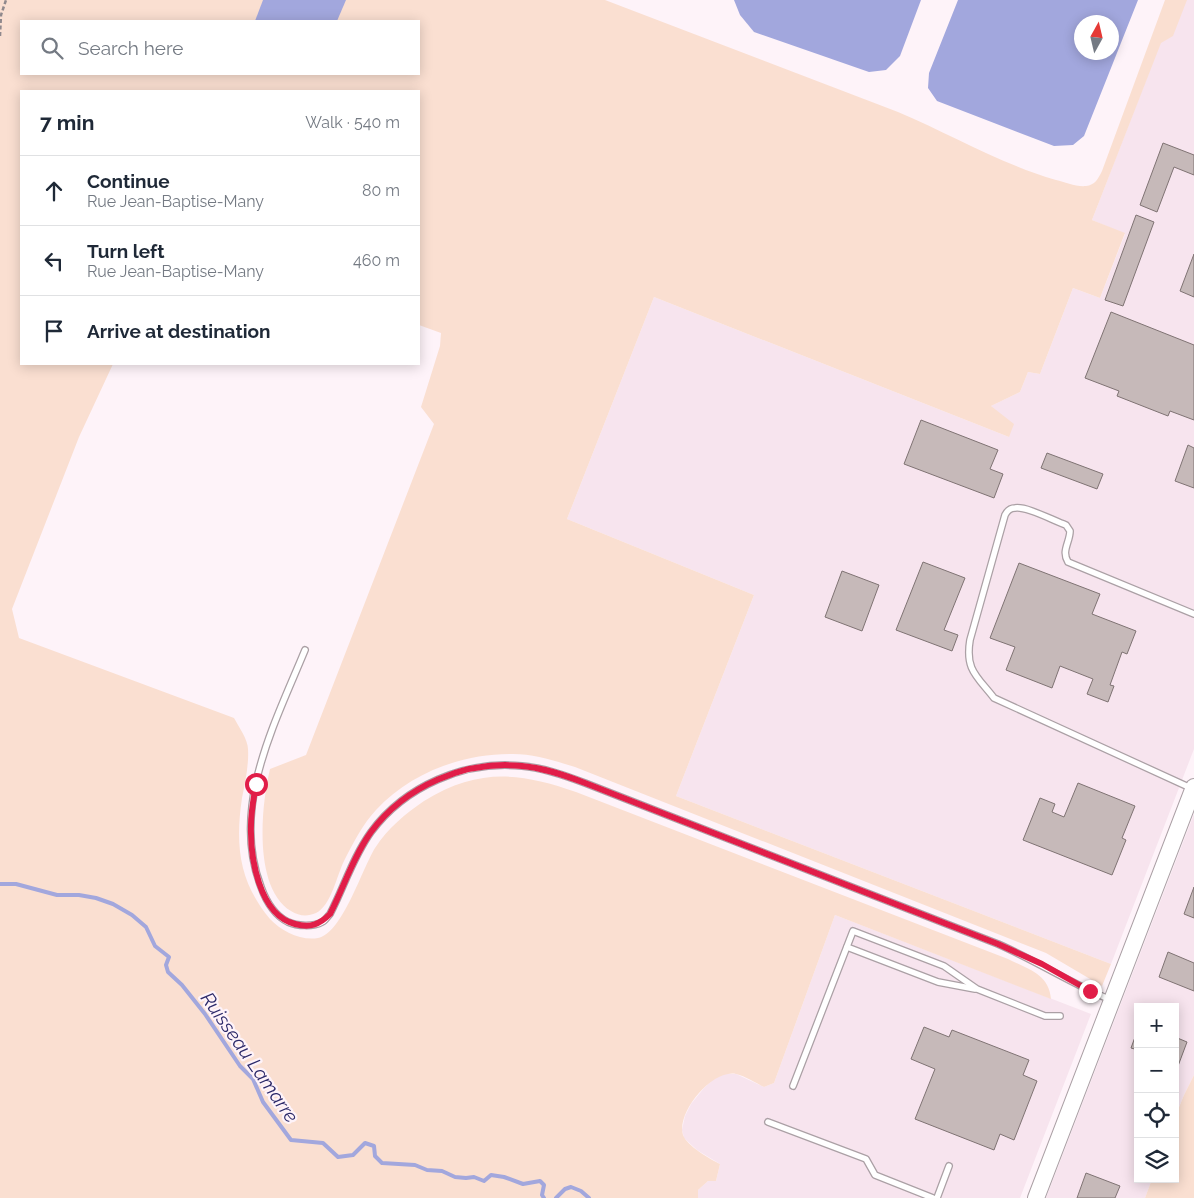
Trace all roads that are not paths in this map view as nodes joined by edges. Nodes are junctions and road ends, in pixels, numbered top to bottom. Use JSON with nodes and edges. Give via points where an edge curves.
{"nodes":[{"id":1,"x":1194,"y":614,"type":"edge"},
{"id":2,"x":305,"y":650,"type":"dead end"},
{"id":3,"x":1194,"y":788,"type":"edge"},
{"id":4,"x":847,"y":946,"type":"junction"},
{"id":5,"x":977,"y":989,"type":"junction"},
{"id":6,"x":1111,"y":1000,"type":"junction"},
{"id":7,"x":1060,"y":1016,"type":"dead end"},
{"id":8,"x":793,"y":1086,"type":"dead end"},
{"id":9,"x":768,"y":1122,"type":"dead end"},
{"id":10,"x":949,"y":1166,"type":"dead end"},
{"id":11,"x":933,"y":1198,"type":"edge"},
{"id":12,"x":937,"y":1198,"type":"edge"},
{"id":13,"x":1036,"y":1198,"type":"edge"}],
"edges":[{"from":1,"to":3,"type":"lane","via":[[1068,562],[1065,552],[1070,531],[1066,525],[1015,508],[1005,515],[968,655],[972,670],[994,698]]},
{"from":2,"to":6,"type":"lane","via":[[264,752],[250,826],[253,860],[264,894],[276,912],[290,922],[312,925],[322,922],[330,914],[364,844],[382,819],[404,799],[455,773],[488,766],[522,766],[577,780],[998,944]]},
{"from":3,"to":6,"type":"street"},
{"from":4,"to":5,"type":"lane","via":[[938,982]]},
{"from":4,"to":5,"type":"lane","via":[[853,931],[944,966]]},
{"from":4,"to":8,"type":"lane"},
{"from":5,"to":7,"type":"lane","via":[[1045,1016]]},
{"from":6,"to":13,"type":"street"},
{"from":9,"to":11,"type":"lane","via":[[866,1159],[875,1175]]},
{"from":10,"to":12,"type":"lane"}]}
